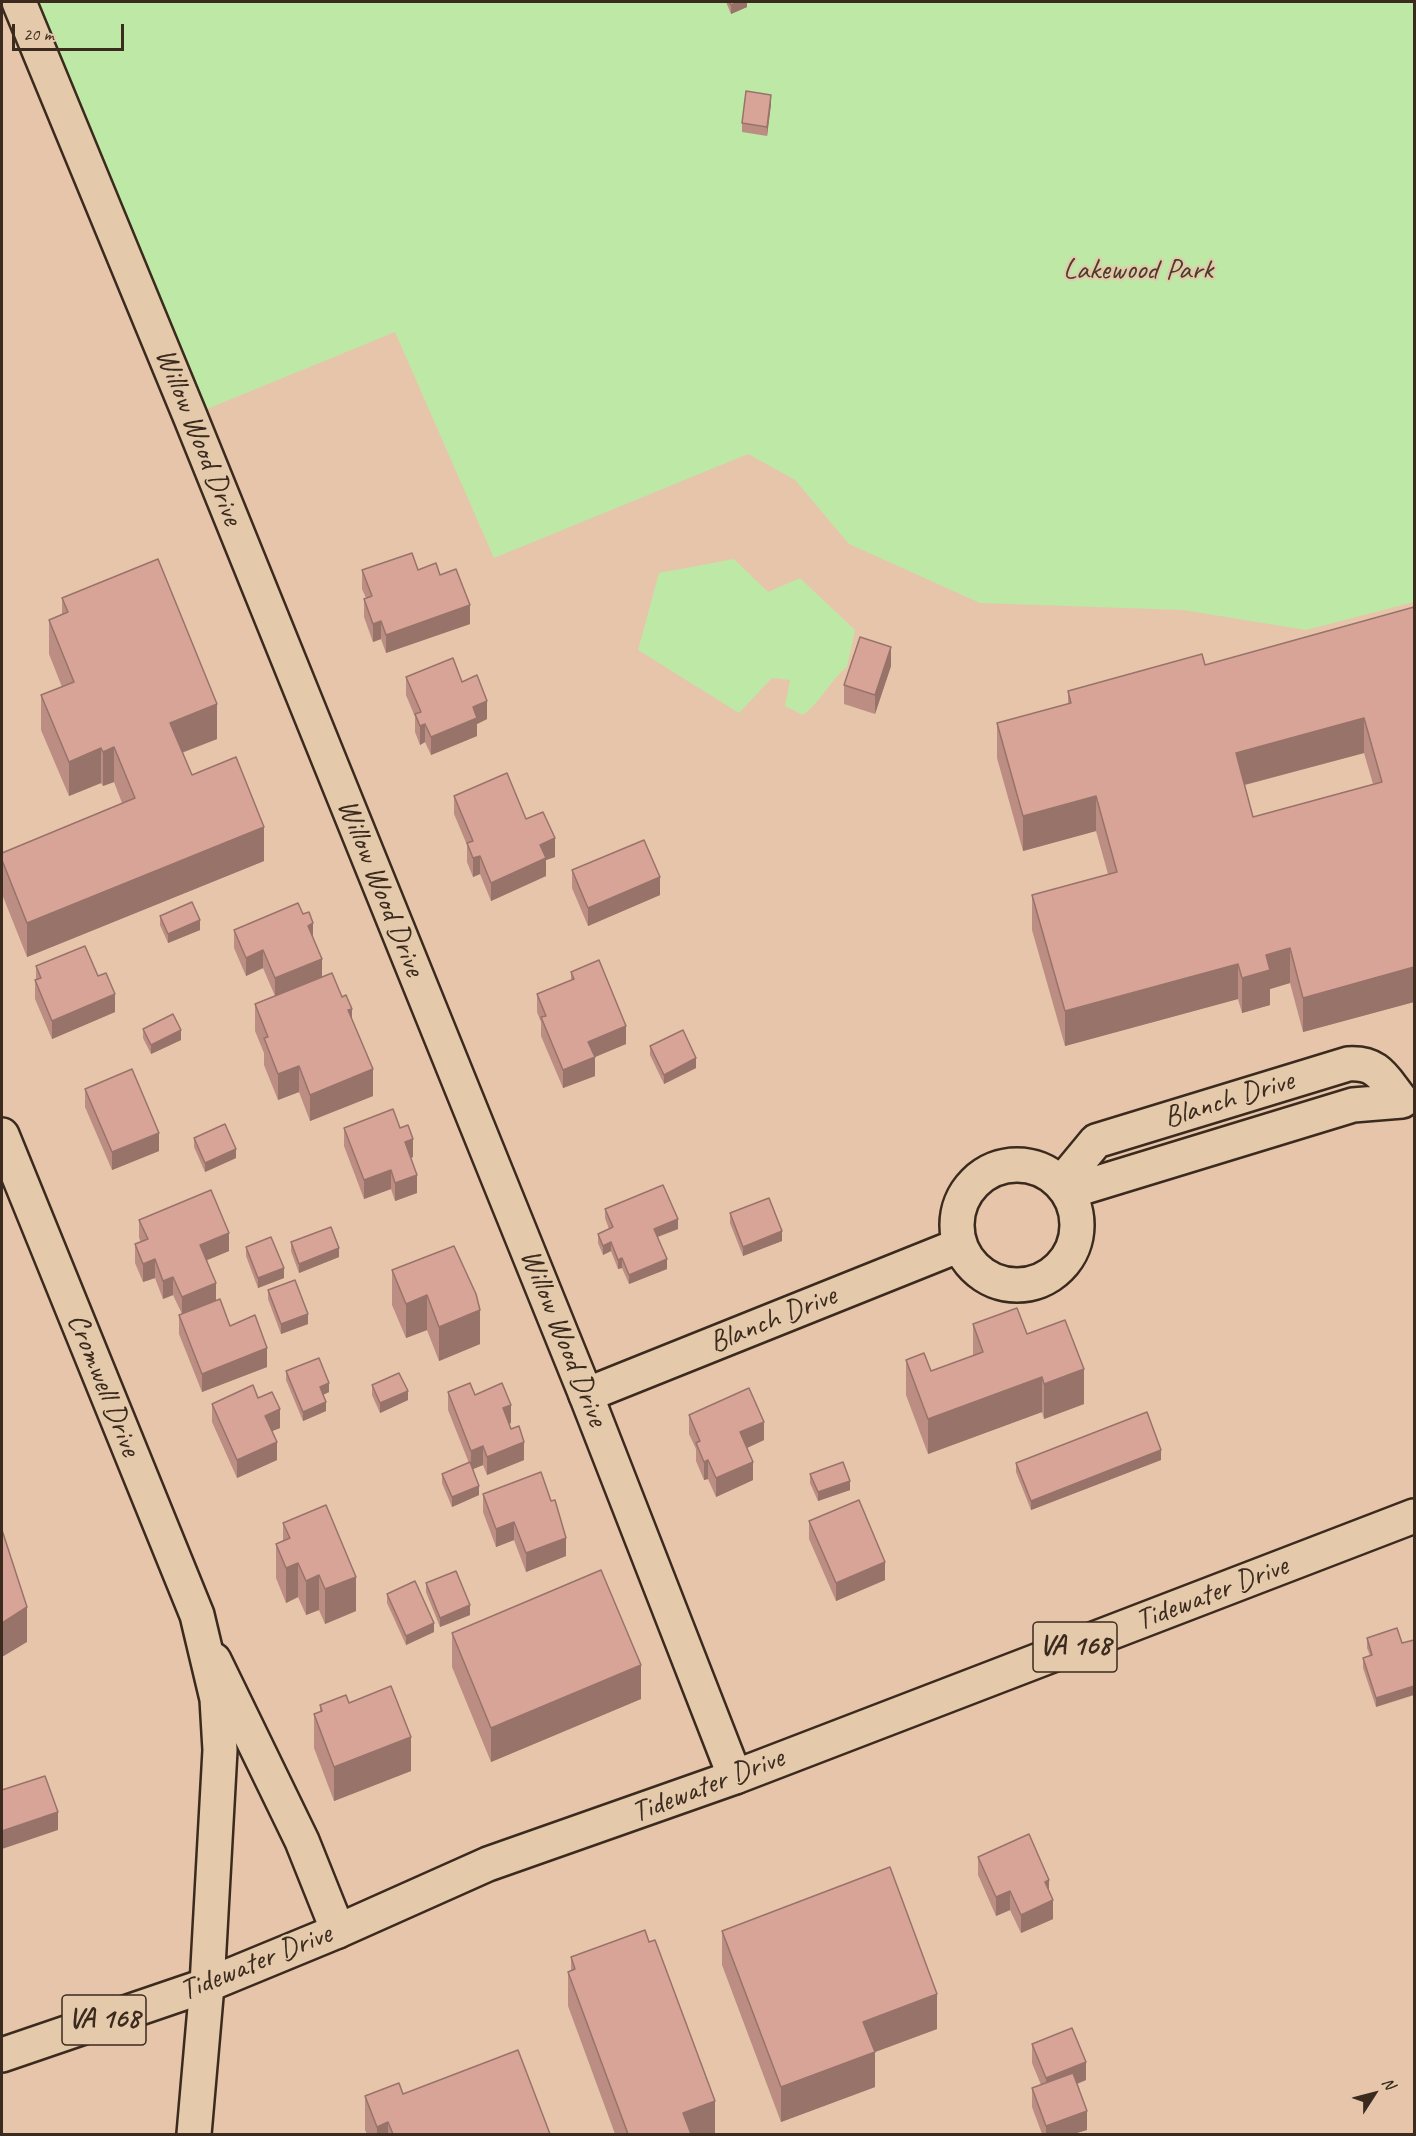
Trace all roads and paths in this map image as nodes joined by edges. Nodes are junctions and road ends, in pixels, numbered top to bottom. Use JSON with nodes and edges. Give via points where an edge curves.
{"nodes":[{"id":1,"x":19,"y":2,"type":"edge"},
{"id":2,"x":1408,"y":1107,"type":"edge"},
{"id":3,"x":2,"y":1135,"type":"edge"},
{"id":4,"x":1065,"y":1189,"type":"junction"},
{"id":5,"x":960,"y":1245,"type":"junction"},
{"id":6,"x":586,"y":1395,"type":"junction"},
{"id":7,"x":1414,"y":1516,"type":"edge"},
{"id":8,"x":203,"y":1636,"type":"junction"},
{"id":9,"x":735,"y":1777,"type":"junction"},
{"id":10,"x":338,"y":1931,"type":"junction"},
{"id":11,"x":207,"y":1985,"type":"junction"},
{"id":12,"x":2,"y":2055,"type":"edge"},
{"id":13,"x":194,"y":2134,"type":"edge"}],
"edges":[{"from":1,"to":6,"type":"main road","name":"Willow Wood Drive"},
{"from":2,"to":4,"type":"main road","name":"Blanch Drive","via":[[1353,1105]]},
{"from":3,"to":8,"type":"main road","name":"Cromwell Drive"},
{"from":4,"to":5,"type":"main road","via":[[1055,1176],[1024,1165],[1004,1166],[985,1173],[959,1205],[956,1225]]},
{"from":4,"to":5,"type":"main road","via":[[1077,1217],[1077,1236],[1059,1269],[1043,1280],[1025,1286],[985,1277],[970,1263]]},
{"from":5,"to":6,"type":"main road","name":"Blanch Drive"},
{"from":6,"to":9,"type":"main road","name":"Willow Wood Drive"},
{"from":7,"to":9,"type":"main road","name":"Tidewater Drive","number":"VA 168"},
{"from":8,"to":10,"type":"main road","name":"Cromwell Drive","via":[[302,1841]]},
{"from":8,"to":11,"type":"main road","name":"Cromwell Drive","via":[[217,1699],[220,1749]]},
{"from":9,"to":10,"type":"main road","name":"Tidewater Drive","number":"VA 168","via":[[488,1864]]},
{"from":10,"to":11,"type":"main road","name":"Tidewater Drive","number":"VA 168"},
{"from":11,"to":12,"type":"main road","name":"Tidewater Drive","number":"VA 168"},
{"from":11,"to":13,"type":"main road","name":"Cromwell Drive"}]}
